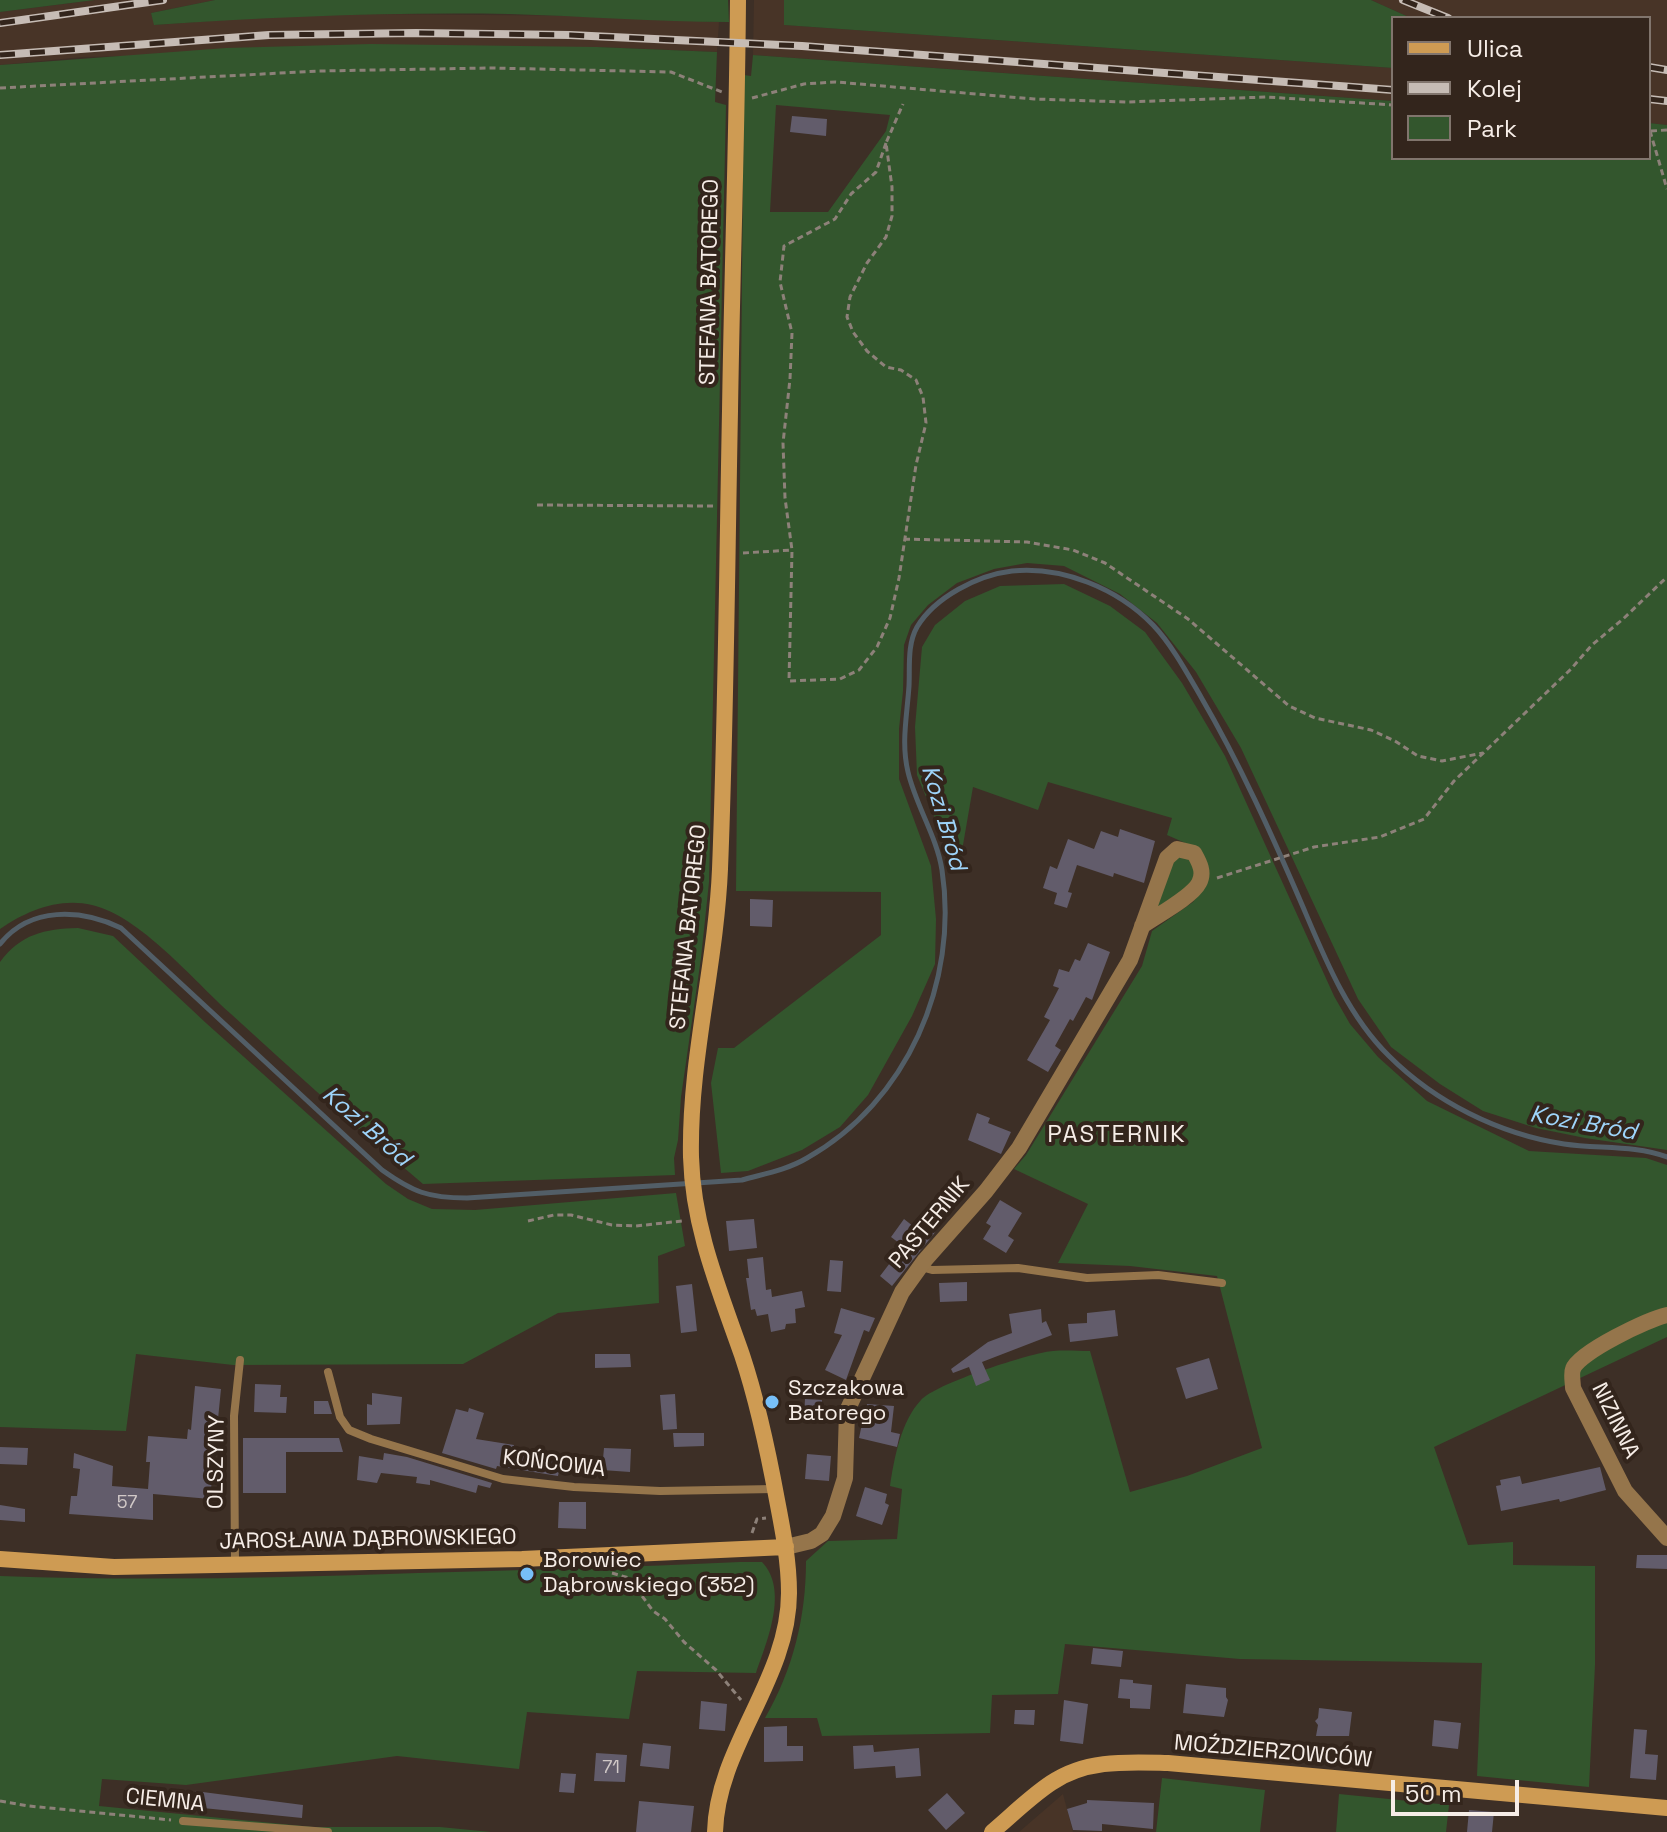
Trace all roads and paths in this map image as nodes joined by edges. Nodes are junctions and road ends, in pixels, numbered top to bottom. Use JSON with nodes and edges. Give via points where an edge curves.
{"nodes":[{"id":1,"x":738,"y":0,"type":"edge"},
{"id":2,"x":0,"y":88,"type":"edge"},
{"id":3,"x":736,"y":99,"type":"junction"},
{"id":4,"x":903,"y":104,"type":"dead end"},
{"id":5,"x":1391,"y":105,"type":"edge"},
{"id":6,"x":1651,"y":134,"type":"edge"},
{"id":7,"x":886,"y":143,"type":"junction"},
{"id":8,"x":1667,"y":189,"type":"edge"},
{"id":9,"x":537,"y":505,"type":"dead end"},
{"id":10,"x":728,"y":506,"type":"junction"},
{"id":11,"x":904,"y":539,"type":"junction"},
{"id":12,"x":792,"y":550,"type":"junction"},
{"id":13,"x":727,"y":554,"type":"junction"},
{"id":14,"x":1667,"y":577,"type":"edge"},
{"id":15,"x":1483,"y":753,"type":"junction"},
{"id":16,"x":1200,"y":883,"type":"junction"},
{"id":17,"x":1142,"y":926,"type":"junction"},
{"id":18,"x":696,"y":1214,"type":"junction"},
{"id":19,"x":528,"y":1221,"type":"dead end"},
{"id":20,"x":920,"y":1267,"type":"junction"},
{"id":21,"x":1222,"y":1283,"type":"dead end"},
{"id":22,"x":1667,"y":1315,"type":"edge"},
{"id":23,"x":240,"y":1360,"type":"dead end"},
{"id":24,"x":328,"y":1372,"type":"dead end"},
{"id":25,"x":775,"y":1489,"type":"junction"},
{"id":26,"x":1667,"y":1538,"type":"edge"},
{"id":27,"x":786,"y":1547,"type":"junction"},
{"id":28,"x":594,"y":1556,"type":"junction"},
{"id":29,"x":0,"y":1559,"type":"edge"},
{"id":30,"x":235,"y":1564,"type":"junction"},
{"id":31,"x":753,"y":1718,"type":"junction"},
{"id":32,"x":0,"y":1801,"type":"edge"},
{"id":33,"x":1667,"y":1808,"type":"edge"},
{"id":34,"x":183,"y":1821,"type":"joint"},
{"id":35,"x":328,"y":1832,"type":"edge"},
{"id":36,"x":715,"y":1832,"type":"edge"},
{"id":37,"x":992,"y":1832,"type":"edge"}],
"edges":[{"from":1,"to":3,"type":"street","name":"STEFANA BATOREGO"},
{"from":2,"to":3,"type":"path","via":[[319,71],[634,70],[671,72]]},
{"from":3,"to":5,"type":"path","via":[[836,82],[1034,99],[1266,97]]},
{"from":3,"to":10,"type":"street","name":"STEFANA BATOREGO"},
{"from":4,"to":7,"type":"path"},
{"from":6,"to":8,"type":"path"},
{"from":7,"to":11,"type":"path","via":[[892,216],[886,237],[850,297],[847,317],[867,351],[886,367],[916,380],[923,397],[926,423]]},
{"from":7,"to":12,"type":"path","via":[[876,172],[851,194],[835,219],[784,246],[780,282],[792,333],[783,443]]},
{"from":9,"to":10,"type":"path"},
{"from":10,"to":13,"type":"street","name":"STEFANA BATOREGO"},
{"from":11,"to":12,"type":"path","via":[[890,618],[859,670],[840,679],[789,681]]},
{"from":11,"to":15,"type":"path","via":[[1027,542],[1073,550],[1105,563],[1188,619],[1289,706],[1315,718],[1371,730],[1418,756],[1442,761]]},
{"from":12,"to":13,"type":"path"},
{"from":13,"to":18,"type":"street","name":"STEFANA BATOREGO","via":[[719,884],[694,1088],[691,1162]]},
{"from":14,"to":15,"type":"path"},
{"from":15,"to":16,"type":"path","via":[[1424,819],[1380,837],[1314,847]]},
{"from":16,"to":17,"type":"street"},
{"from":16,"to":17,"type":"street","name":"PASTERNIK","via":[[1202,868],[1194,853],[1177,849],[1167,858]]},
{"from":17,"to":20,"type":"street","name":"PASTERNIK","via":[[1130,960],[1019,1148]]},
{"from":18,"to":19,"type":"path","via":[[636,1226],[571,1215]]},
{"from":18,"to":25,"type":"street","name":"STEFANA BATOREGO","via":[[754,1393]]},
{"from":20,"to":21,"type":"lane","via":[[1018,1268],[1087,1278],[1158,1275]]},
{"from":20,"to":27,"type":"street","name":"PASTERNIK","via":[[902,1292],[847,1411],[845,1478],[833,1516],[822,1534]]},
{"from":22,"to":26,"type":"street","name":"NIZINNA","via":[[1646,1320],[1582,1356],[1573,1369],[1573,1388],[1625,1491]]},
{"from":23,"to":30,"type":"lane","name":"OLSZYNY","via":[[234,1416]]},
{"from":24,"to":25,"type":"lane","name":"KOŃCOWA","via":[[340,1417],[349,1430],[503,1479],[660,1491]]},
{"from":25,"to":27,"type":"street","name":"STEFANA BATOREGO"},
{"from":27,"to":28,"type":"street","name":"JAROSŁAWA DĄBROWSKIEGO"},
{"from":27,"to":31,"type":"street","name":"STEFANA BATOREGO","via":[[788,1612]]},
{"from":28,"to":30,"type":"street","name":"JAROSŁAWA DĄBROWSKIEGO"},
{"from":28,"to":31,"type":"path","via":[[600,1570],[629,1578],[653,1611],[716,1670]]},
{"from":29,"to":30,"type":"street","name":"JAROSŁAWA DĄBROWSKIEGO","via":[[114,1567]]},
{"from":31,"to":36,"type":"street","name":"STEFANA BATOREGO","via":[[730,1764]]},
{"from":32,"to":34,"type":"path","name":"CIEMNA"},
{"from":33,"to":37,"type":"street","name":"MOŹDZIERZOWCÓW","via":[[1168,1763],[1115,1763],[1090,1765],[1050,1783]]},
{"from":34,"to":35,"type":"lane","name":"CIEMNA"}]}
